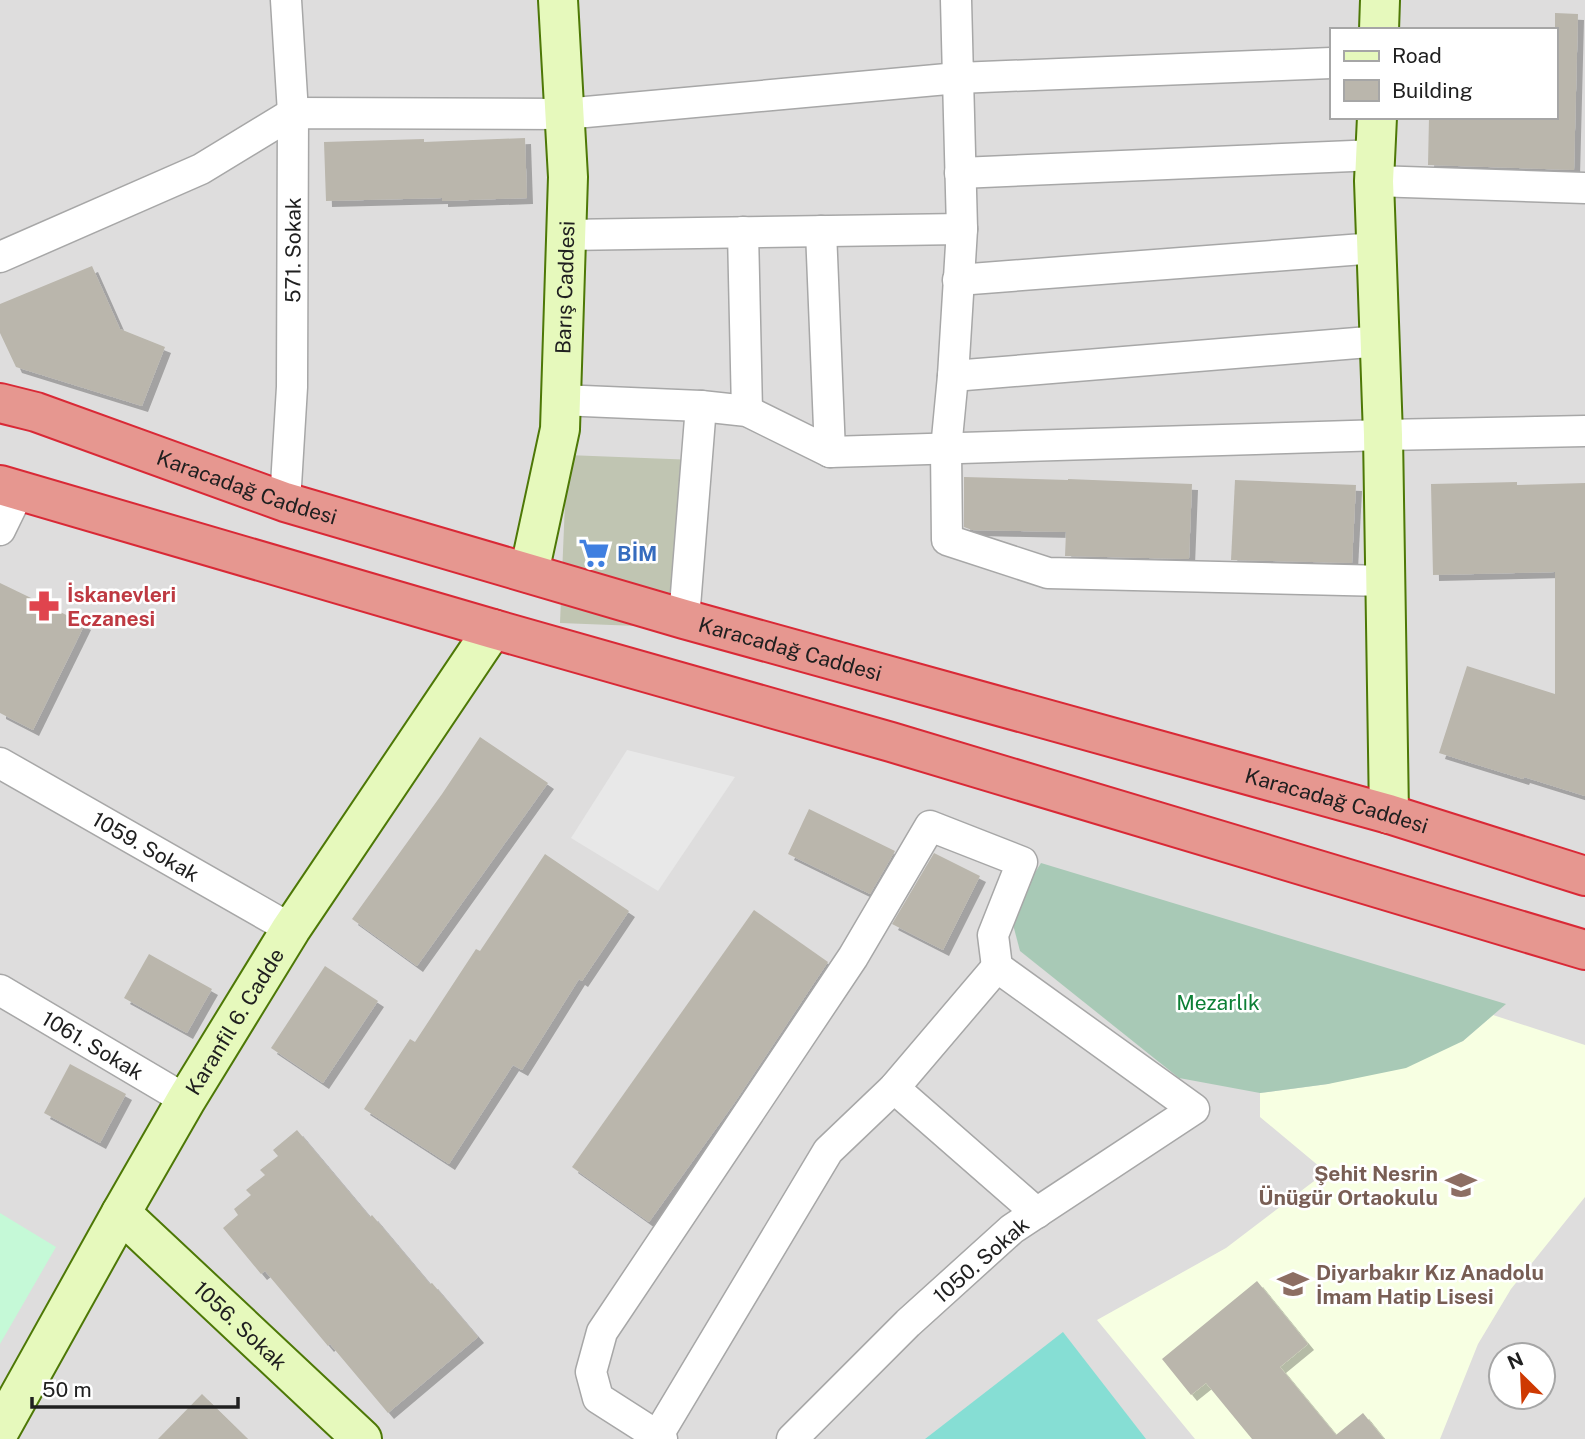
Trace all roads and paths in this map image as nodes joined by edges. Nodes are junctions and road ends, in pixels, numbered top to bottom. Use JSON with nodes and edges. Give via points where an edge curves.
{"nodes":[{"id":1,"x":286,"y":0,"type":"edge"},
{"id":2,"x":558,"y":0,"type":"edge"},
{"id":3,"x":956,"y":0,"type":"edge"},
{"id":4,"x":1380,"y":0,"type":"edge"},
{"id":5,"x":1379,"y":28,"type":"edge"},
{"id":6,"x":1330,"y":64,"type":"edge"},
{"id":7,"x":958,"y":78,"type":"junction"},
{"id":8,"x":293,"y":113,"type":"junction"},
{"id":9,"x":564,"y":114,"type":"junction"},
{"id":10,"x":1377,"y":119,"type":"edge"},
{"id":11,"x":1375,"y":168,"type":"junction"},
{"id":12,"x":960,"y":173,"type":"junction"},
{"id":13,"x":1585,"y":188,"type":"edge"},
{"id":14,"x":962,"y":229,"type":"junction"},
{"id":15,"x":821,"y":231,"type":"junction"},
{"id":16,"x":743,"y":232,"type":"junction"},
{"id":17,"x":565,"y":235,"type":"junction"},
{"id":18,"x":1376,"y":248,"type":"junction"},
{"id":19,"x":0,"y":257,"type":"edge"},
{"id":20,"x":958,"y":280,"type":"junction"},
{"id":21,"x":1381,"y":341,"type":"junction"},
{"id":22,"x":953,"y":376,"type":"junction"},
{"id":23,"x":561,"y":400,"type":"junction"},
{"id":24,"x":0,"y":403,"type":"edge"},
{"id":25,"x":701,"y":406,"type":"junction"},
{"id":26,"x":747,"y":411,"type":"junction"},
{"id":27,"x":1585,"y":432,"type":"edge"},
{"id":28,"x":1383,"y":435,"type":"junction"},
{"id":29,"x":946,"y":449,"type":"junction"},
{"id":30,"x":830,"y":452,"type":"junction"},
{"id":31,"x":10,"y":488,"type":"edge"},
{"id":32,"x":285,"y":502,"type":"junction"},
{"id":33,"x":0,"y":530,"type":"edge"},
{"id":34,"x":529,"y":573,"type":"junction"},
{"id":35,"x":1386,"y":581,"type":"junction"},
{"id":36,"x":684,"y":619,"type":"junction"},
{"id":37,"x":493,"y":629,"type":"junction"},
{"id":38,"x":0,"y":763,"type":"edge"},
{"id":39,"x":1389,"y":814,"type":"junction"},
{"id":40,"x":1585,"y":876,"type":"edge"},
{"id":41,"x":291,"y":929,"type":"junction"},
{"id":42,"x":1585,"y":950,"type":"edge"},
{"id":43,"x":997,"y":967,"type":"junction"},
{"id":44,"x":0,"y":990,"type":"edge"},
{"id":45,"x":894,"y":1088,"type":"junction"},
{"id":46,"x":186,"y":1100,"type":"junction"},
{"id":47,"x":121,"y":1213,"type":"junction"},
{"id":48,"x":1037,"y":1213,"type":"junction"},
{"id":49,"x":0,"y":1430,"type":"edge"},
{"id":50,"x":660,"y":1437,"type":"edge"},
{"id":51,"x":362,"y":1439,"type":"edge"},
{"id":52,"x":792,"y":1439,"type":"edge"}],
"edges":[{"from":1,"to":8,"type":"street","name":"571. Sokak"},
{"from":2,"to":9,"type":"street","name":"Barış Caddesi"},
{"from":3,"to":7,"type":"street"},
{"from":4,"to":5,"type":"street"},
{"from":6,"to":7,"type":"street"},
{"from":7,"to":9,"type":"street"},
{"from":7,"to":12,"type":"street"},
{"from":8,"to":9,"type":"street"},
{"from":8,"to":19,"type":"street","via":[[201,169]]},
{"from":8,"to":32,"type":"street","name":"571. Sokak","via":[[292,387]]},
{"from":9,"to":17,"type":"street","name":"Barış Caddesi"},
{"from":10,"to":11,"type":"street"},
{"from":11,"to":12,"type":"street"},
{"from":11,"to":13,"type":"street"},
{"from":11,"to":18,"type":"street"},
{"from":12,"to":14,"type":"street"},
{"from":14,"to":15,"type":"street"},
{"from":14,"to":20,"type":"street"},
{"from":15,"to":16,"type":"street"},
{"from":15,"to":30,"type":"street"},
{"from":16,"to":17,"type":"street"},
{"from":16,"to":26,"type":"street"},
{"from":17,"to":23,"type":"street","name":"Barış Caddesi"},
{"from":18,"to":20,"type":"street"},
{"from":18,"to":21,"type":"street"},
{"from":20,"to":22,"type":"street"},
{"from":21,"to":22,"type":"street"},
{"from":21,"to":28,"type":"street"},
{"from":22,"to":29,"type":"street"},
{"from":23,"to":25,"type":"street"},
{"from":23,"to":34,"type":"street","name":"Barış Caddesi"},
{"from":24,"to":32,"type":"highway","name":"Karacadağ Caddesi"},
{"from":25,"to":26,"type":"street"},
{"from":25,"to":36,"type":"street"},
{"from":26,"to":30,"type":"street"},
{"from":27,"to":28,"type":"street"},
{"from":28,"to":29,"type":"street"},
{"from":28,"to":35,"type":"street"},
{"from":29,"to":30,"type":"street"},
{"from":29,"to":35,"type":"street","via":[[947,540],[1048,573]]},
{"from":31,"to":33,"type":"street"},
{"from":31,"to":37,"type":"highway"},
{"from":32,"to":34,"type":"highway","name":"Karacadağ Caddesi"},
{"from":34,"to":36,"type":"highway","name":"Karacadağ Caddesi"},
{"from":35,"to":39,"type":"street"},
{"from":36,"to":39,"type":"highway","name":"Karacadağ Caddesi"},
{"from":37,"to":41,"type":"street","name":"Karanfil 6. Cadde"},
{"from":37,"to":42,"type":"highway","via":[[891,742]]},
{"from":38,"to":41,"type":"street","name":"1059. Sokak"},
{"from":39,"to":40,"type":"highway","name":"Karacadağ Caddesi"},
{"from":41,"to":46,"type":"street","name":"Karanfil 6. Cadde"},
{"from":43,"to":45,"type":"street"},
{"from":43,"to":48,"type":"street","name":"1050. Sokak","via":[[1194,1109]]},
{"from":43,"to":50,"type":"street","via":[[993,935],[1022,862],[930,826],[853,957],[602,1332],[591,1373],[598,1398]]},
{"from":44,"to":46,"type":"street","name":"1061. Sokak"},
{"from":45,"to":48,"type":"street"},
{"from":45,"to":50,"type":"street","via":[[828,1151]]},
{"from":46,"to":47,"type":"street","name":"Karanfil 6. Cadde"},
{"from":47,"to":49,"type":"street","name":"Karanfil 6. Cadde"},
{"from":47,"to":51,"type":"street","name":"1056. Sokak"},
{"from":48,"to":52,"type":"street","name":"1050. Sokak","via":[[1012,1229],[908,1323]]}]}
